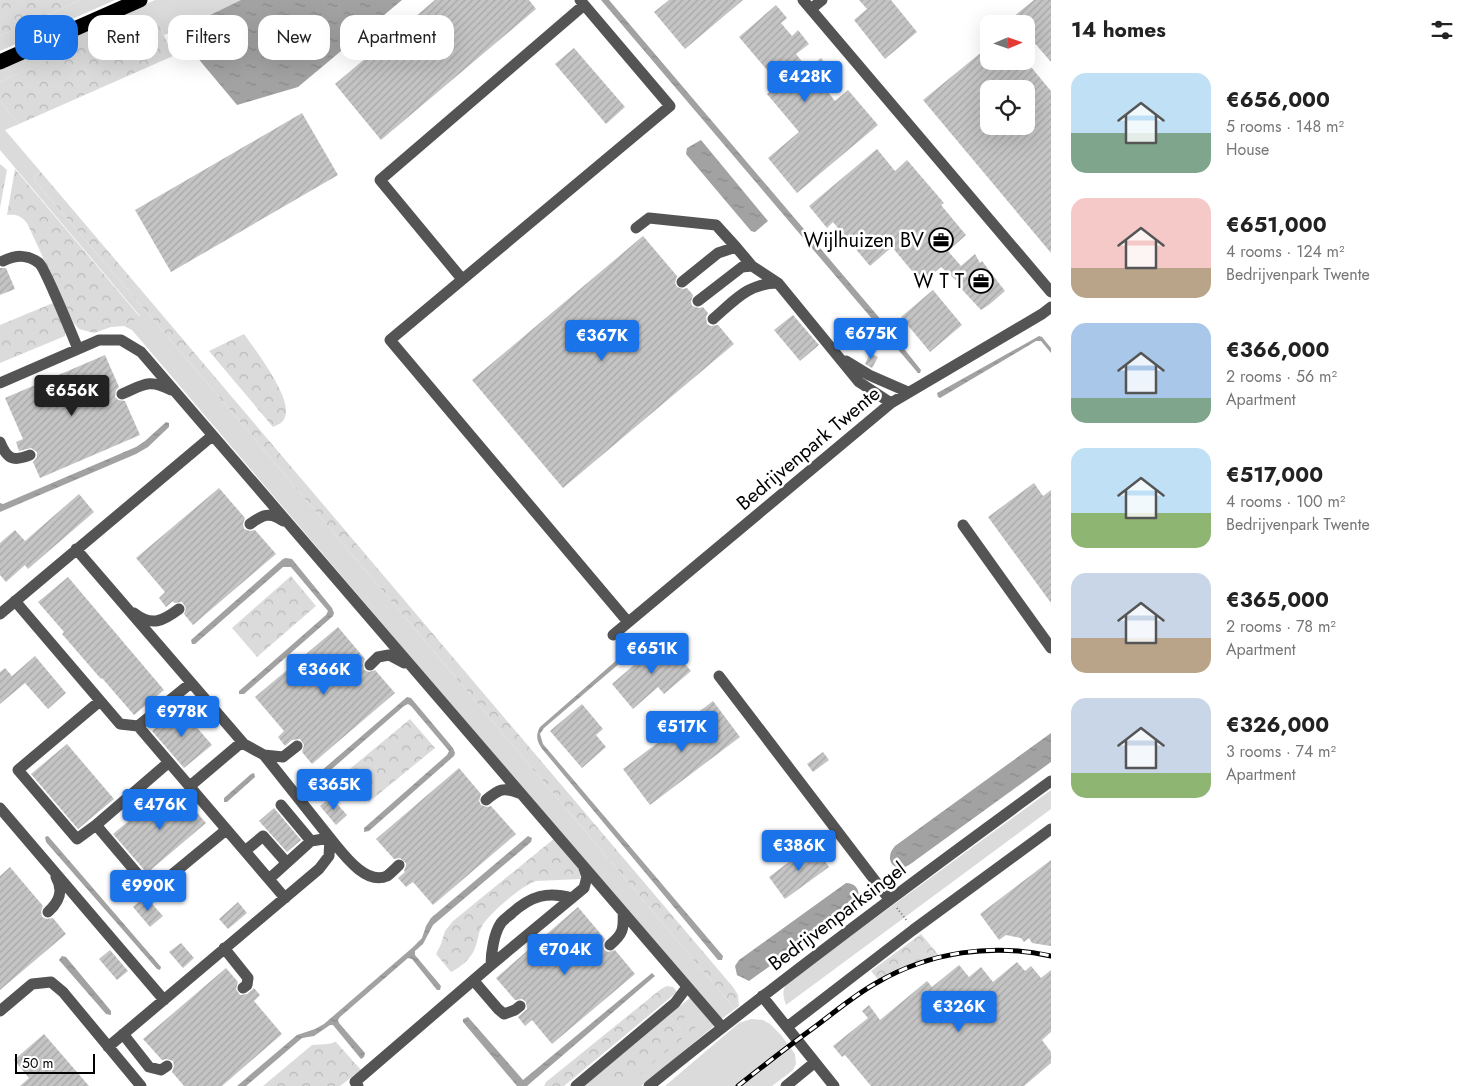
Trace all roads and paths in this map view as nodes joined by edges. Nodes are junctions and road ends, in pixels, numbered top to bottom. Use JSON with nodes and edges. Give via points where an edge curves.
{"nodes":[{"id":1,"x":140,"y":0,"type":"edge"},
{"id":2,"x":822,"y":0,"type":"edge"},
{"id":3,"x":582,"y":2,"type":"edge"},
{"id":4,"x":807,"y":5,"type":"edge"},
{"id":5,"x":0,"y":62,"type":"edge"},
{"id":6,"x":636,"y":228,"type":"dead end"},
{"id":7,"x":736,"y":247,"type":"junction"},
{"id":8,"x":3,"y":261,"type":"dead end"},
{"id":9,"x":752,"y":266,"type":"junction"},
{"id":10,"x":462,"y":279,"type":"junction"},
{"id":11,"x":682,"y":282,"type":"dead end"},
{"id":12,"x":778,"y":283,"type":"junction"},
{"id":13,"x":1051,"y":292,"type":"edge"},
{"id":14,"x":698,"y":301,"type":"dead end"},
{"id":15,"x":1051,"y":307,"type":"edge"},
{"id":16,"x":713,"y":319,"type":"dead end"},
{"id":17,"x":78,"y":350,"type":"junction"},
{"id":18,"x":839,"y":356,"type":"junction"},
{"id":19,"x":0,"y":383,"type":"edge"},
{"id":20,"x":174,"y":392,"type":"junction"},
{"id":21,"x":908,"y":392,"type":"junction"},
{"id":22,"x":122,"y":394,"type":"dead end"},
{"id":23,"x":891,"y":403,"type":"junction"},
{"id":24,"x":212,"y":436,"type":"junction"},
{"id":25,"x":0,"y":442,"type":"edge"},
{"id":26,"x":30,"y":455,"type":"dead end"},
{"id":27,"x":250,"y":524,"type":"dead end"},
{"id":28,"x":288,"y":524,"type":"junction"},
{"id":29,"x":963,"y":525,"type":"dead end"},
{"id":30,"x":76,"y":550,"type":"junction"},
{"id":31,"x":15,"y":601,"type":"junction"},
{"id":32,"x":127,"y":608,"type":"junction"},
{"id":33,"x":179,"y":609,"type":"dead end"},
{"id":34,"x":0,"y":614,"type":"edge"},
{"id":35,"x":628,"y":622,"type":"junction"},
{"id":36,"x":613,"y":635,"type":"dead end"},
{"id":37,"x":1051,"y":648,"type":"edge"},
{"id":38,"x":370,"y":665,"type":"dead end"},
{"id":39,"x":414,"y":670,"type":"junction"},
{"id":40,"x":719,"y":676,"type":"dead end"},
{"id":41,"x":191,"y":684,"type":"junction"},
{"id":42,"x":100,"y":701,"type":"junction"},
{"id":43,"x":138,"y":726,"type":"junction"},
{"id":44,"x":242,"y":742,"type":"junction"},
{"id":45,"x":297,"y":746,"type":"dead end"},
{"id":46,"x":264,"y":755,"type":"junction"},
{"id":47,"x":168,"y":762,"type":"junction"},
{"id":48,"x":1051,"y":781,"type":"edge"},
{"id":49,"x":190,"y":786,"type":"junction"},
{"id":50,"x":521,"y":794,"type":"junction"},
{"id":51,"x":486,"y":800,"type":"dead end"},
{"id":52,"x":281,"y":805,"type":"dead end"},
{"id":53,"x":0,"y":808,"type":"edge"},
{"id":54,"x":96,"y":824,"type":"junction"},
{"id":55,"x":1051,"y":829,"type":"edge"},
{"id":56,"x":226,"y":830,"type":"junction"},
{"id":57,"x":330,"y":838,"type":"junction"},
{"id":58,"x":311,"y":841,"type":"junction"},
{"id":59,"x":245,"y":851,"type":"junction"},
{"id":60,"x":286,"y":862,"type":"junction"},
{"id":61,"x":399,"y":865,"type":"dead end"},
{"id":62,"x":583,"y":866,"type":"junction"},
{"id":63,"x":50,"y":867,"type":"junction"},
{"id":64,"x":268,"y":879,"type":"junction"},
{"id":65,"x":584,"y":888,"type":"junction"},
{"id":66,"x":608,"y":896,"type":"junction"},
{"id":67,"x":285,"y":898,"type":"junction"},
{"id":68,"x":572,"y":898,"type":"junction"},
{"id":69,"x":889,"y":900,"type":"junction"},
{"id":70,"x":48,"y":912,"type":"dead end"},
{"id":71,"x":623,"y":913,"type":"junction"},
{"id":72,"x":914,"y":930,"type":"junction"},
{"id":73,"x":610,"y":945,"type":"dead end"},
{"id":74,"x":224,"y":948,"type":"junction"},
{"id":75,"x":491,"y":965,"type":"junction"},
{"id":76,"x":474,"y":981,"type":"junction"},
{"id":77,"x":687,"y":987,"type":"junction"},
{"id":78,"x":243,"y":988,"type":"dead end"},
{"id":79,"x":762,"y":996,"type":"junction"},
{"id":80,"x":164,"y":1000,"type":"junction"},
{"id":81,"x":520,"y":1006,"type":"dead end"},
{"id":82,"x":0,"y":1011,"type":"edge"},
{"id":83,"x":722,"y":1027,"type":"junction"},
{"id":84,"x":787,"y":1027,"type":"junction"},
{"id":85,"x":123,"y":1034,"type":"junction"},
{"id":86,"x":108,"y":1047,"type":"junction"},
{"id":87,"x":814,"y":1062,"type":"junction"},
{"id":88,"x":167,"y":1066,"type":"dead end"},
{"id":89,"x":354,"y":1085,"type":"edge"},
{"id":90,"x":142,"y":1086,"type":"edge"},
{"id":91,"x":576,"y":1086,"type":"edge"},
{"id":92,"x":649,"y":1086,"type":"edge"},
{"id":93,"x":786,"y":1086,"type":"edge"},
{"id":94,"x":834,"y":1086,"type":"edge"}],
"edges":[{"from":1,"to":5,"type":"highway"},
{"from":2,"to":4,"type":"street"},
{"from":3,"to":10,"type":"street","via":[[380,180]]},
{"from":3,"to":10,"type":"street","via":[[670,106]]},
{"from":4,"to":13,"type":"street"},
{"from":6,"to":7,"type":"street","via":[[650,218],[716,225]]},
{"from":7,"to":9,"type":"street"},
{"from":7,"to":11,"type":"street","via":[[718,253]]},
{"from":8,"to":17,"type":"street","via":[[14,256],[27,257],[41,264]]},
{"from":9,"to":12,"type":"street"},
{"from":9,"to":14,"type":"street","via":[[742,267]]},
{"from":10,"to":35,"type":"street","via":[[390,340]]},
{"from":12,"to":16,"type":"street","via":[[764,283],[748,289]]},
{"from":12,"to":18,"type":"street"},
{"from":15,"to":21,"type":"street","name":"Bedrijvenpark Twente"},
{"from":17,"to":19,"type":"street"},
{"from":17,"to":20,"type":"street","via":[[99,340],[121,340],[141,352]]},
{"from":18,"to":21,"type":"street","via":[[869,375]]},
{"from":18,"to":23,"type":"street","via":[[859,382]]},
{"from":20,"to":22,"type":"street","via":[[159,384],[144,384]]},
{"from":20,"to":24,"type":"street"},
{"from":21,"to":23,"type":"street","name":"Bedrijvenpark Twente"},
{"from":23,"to":35,"type":"street","name":"Bedrijvenpark Twente"},
{"from":24,"to":28,"type":"street"},
{"from":24,"to":30,"type":"street"},
{"from":25,"to":26,"type":"street","via":[[4,453],[11,458]]},
{"from":27,"to":28,"type":"street","via":[[259,517],[276,515]]},
{"from":28,"to":39,"type":"street"},
{"from":29,"to":37,"type":"street"},
{"from":30,"to":31,"type":"street"},
{"from":30,"to":32,"type":"street"},
{"from":31,"to":34,"type":"street"},
{"from":31,"to":42,"type":"street"},
{"from":32,"to":33,"type":"street","via":[[140,618],[151,621],[162,621]]},
{"from":32,"to":41,"type":"street"},
{"from":35,"to":36,"type":"street","name":"Bedrijvenpark Twente"},
{"from":38,"to":39,"type":"street","via":[[378,657],[389,655]]},
{"from":39,"to":50,"type":"street"},
{"from":40,"to":69,"type":"street"},
{"from":41,"to":43,"type":"street"},
{"from":41,"to":44,"type":"street"},
{"from":42,"to":43,"type":"street","via":[[120,724]]},
{"from":42,"to":54,"type":"street","via":[[18,770],[77,839]]},
{"from":43,"to":47,"type":"street"},
{"from":44,"to":46,"type":"street"},
{"from":44,"to":49,"type":"street"},
{"from":45,"to":46,"type":"street","via":[[283,757]]},
{"from":46,"to":57,"type":"street"},
{"from":47,"to":49,"type":"street"},
{"from":47,"to":54,"type":"street"},
{"from":48,"to":69,"type":"street","name":"Bedrijvenparksingel"},
{"from":49,"to":56,"type":"street"},
{"from":50,"to":51,"type":"street","via":[[507,789]]},
{"from":50,"to":62,"type":"street"},
{"from":52,"to":58,"type":"street"},
{"from":53,"to":63,"type":"street"},
{"from":54,"to":56,"type":"street","via":[[152,891]]},
{"from":55,"to":72,"type":"street"},
{"from":56,"to":59,"type":"street"},
{"from":57,"to":58,"type":"street"},
{"from":57,"to":61,"type":"street","via":[[353,866],[374,877],[385,877]]},
{"from":57,"to":67,"type":"street","via":[[329,856]]},
{"from":58,"to":60,"type":"street"},
{"from":59,"to":60,"type":"street","via":[[263,836]]},
{"from":59,"to":64,"type":"street"},
{"from":60,"to":64,"type":"street"},
{"from":62,"to":65,"type":"street","via":[[587,877]]},
{"from":62,"to":66,"type":"street"},
{"from":63,"to":70,"type":"street","via":[[59,882],[60,894],[56,905]]},
{"from":63,"to":80,"type":"street"},
{"from":64,"to":67,"type":"street"},
{"from":65,"to":66,"type":"street","via":[[597,889]]},
{"from":65,"to":68,"type":"street"},
{"from":66,"to":71,"type":"street"},
{"from":67,"to":74,"type":"street"},
{"from":68,"to":75,"type":"street"},
{"from":68,"to":75,"type":"street","via":[[558,894],[535,897],[517,908],[500,924],[491,953]]},
{"from":69,"to":72,"type":"path"},
{"from":69,"to":79,"type":"street","name":"Bedrijvenparksingel"},
{"from":71,"to":73,"type":"street","via":[[624,925],[620,936]]},
{"from":71,"to":77,"type":"street"},
{"from":72,"to":84,"type":"street"},
{"from":74,"to":78,"type":"street","via":[[248,978]]},
{"from":74,"to":80,"type":"street"},
{"from":75,"to":76,"type":"street"},
{"from":76,"to":81,"type":"street","via":[[504,1014]]},
{"from":76,"to":89,"type":"street"},
{"from":77,"to":83,"type":"street"},
{"from":77,"to":91,"type":"street","via":[[675,1003]]},
{"from":79,"to":83,"type":"street","name":"Bedrijvenparksingel"},
{"from":79,"to":84,"type":"street"},
{"from":80,"to":85,"type":"street"},
{"from":82,"to":86,"type":"street","via":[[32,984],[50,982],[63,992]]},
{"from":83,"to":92,"type":"street","name":"Bedrijvenparksingel"},
{"from":84,"to":87,"type":"street"},
{"from":85,"to":86,"type":"street"},
{"from":85,"to":88,"type":"street","via":[[149,1067],[161,1070]]},
{"from":86,"to":90,"type":"street"},
{"from":87,"to":93,"type":"street"},
{"from":87,"to":94,"type":"street"}]}
